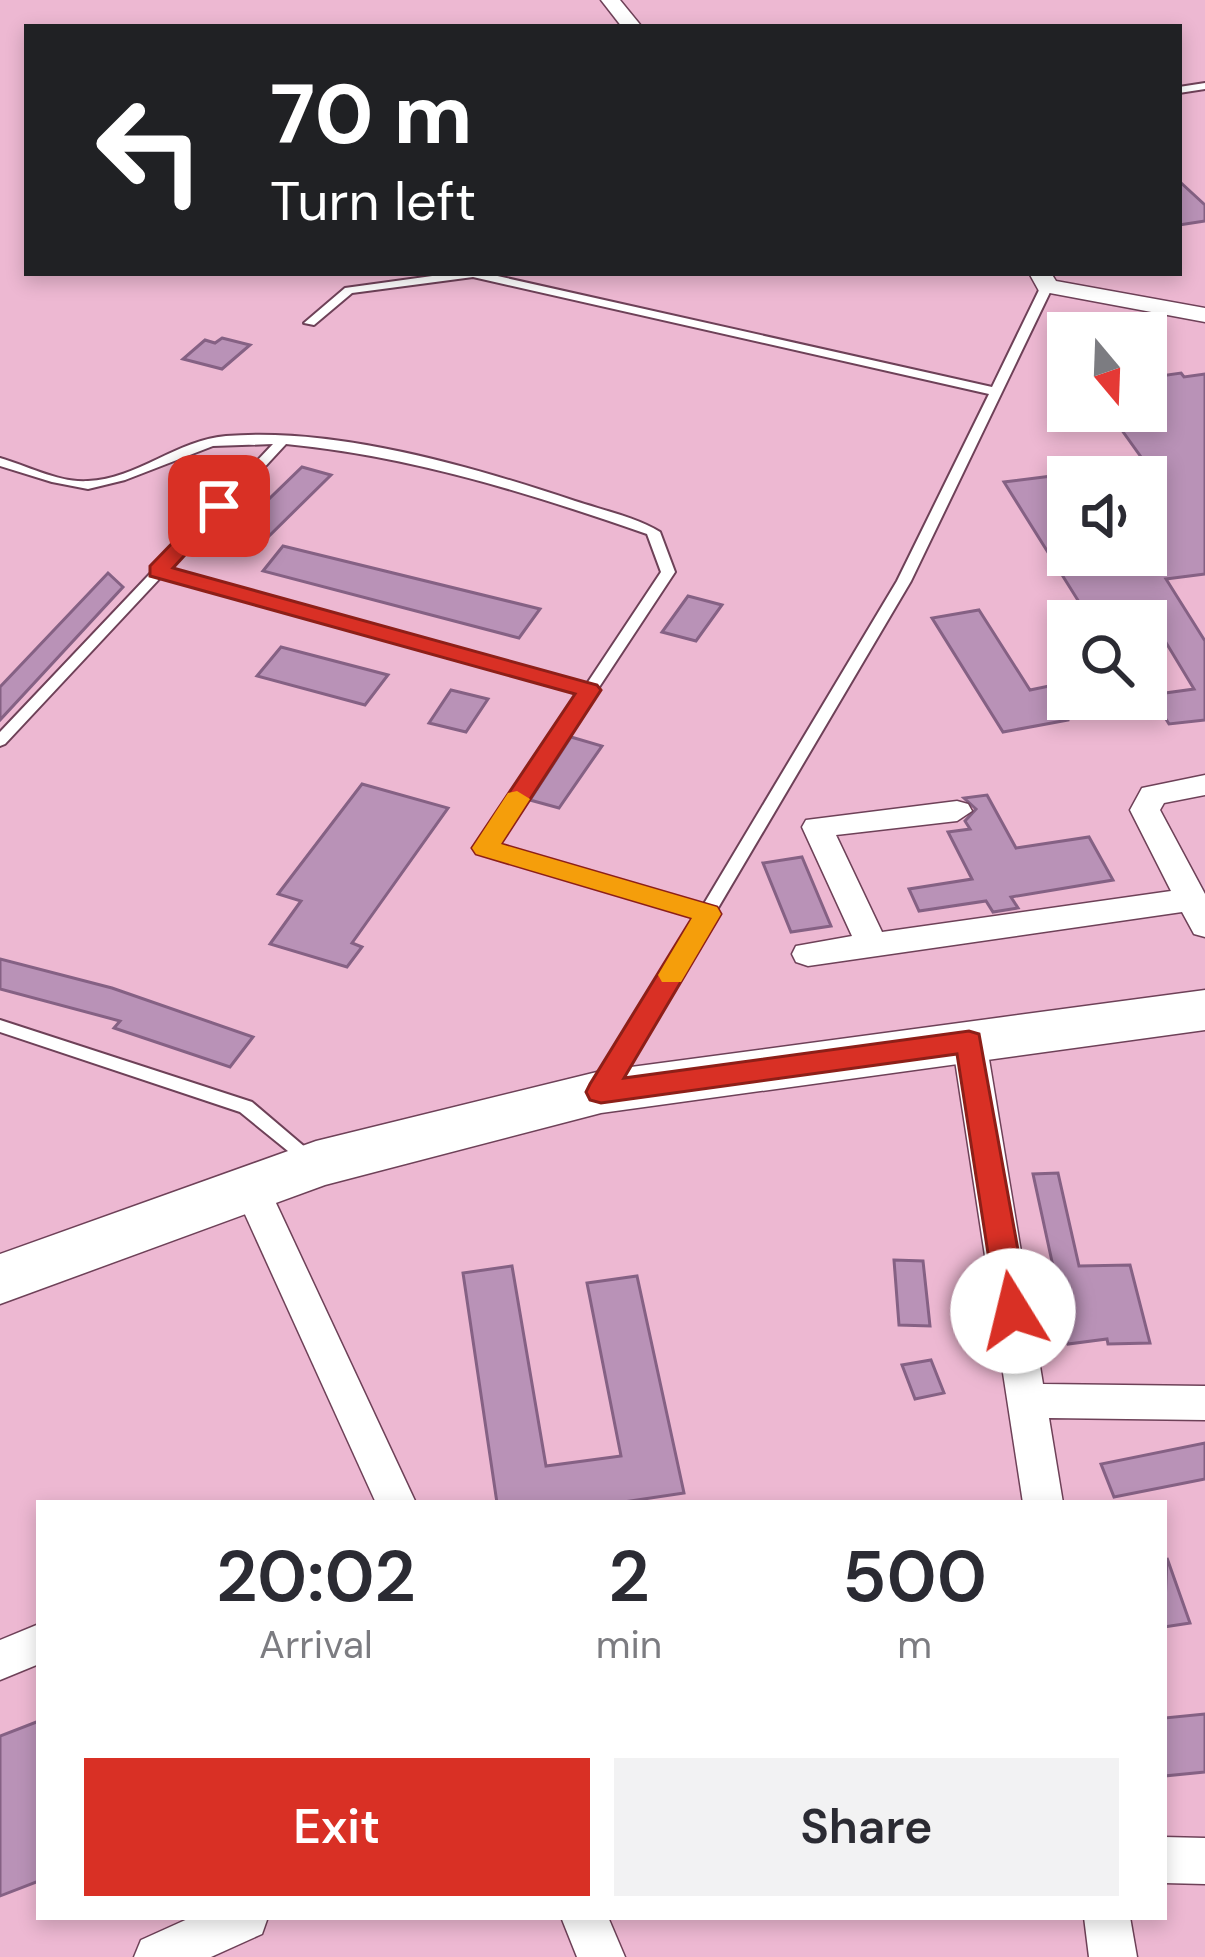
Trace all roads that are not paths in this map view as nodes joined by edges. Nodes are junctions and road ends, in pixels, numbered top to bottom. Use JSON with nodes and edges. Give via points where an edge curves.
{"nodes":[{"id":1,"x":610,"y":0,"type":"edge"},
{"id":2,"x":630,"y":24,"type":"edge"},
{"id":3,"x":458,"y":276,"type":"edge"},
{"id":4,"x":482,"y":276,"type":"edge"},
{"id":5,"x":1043,"y":280,"type":"edge"},
{"id":6,"x":1205,"y":315,"type":"edge"},
{"id":7,"x":310,"y":323,"type":"dead end"},
{"id":8,"x":998,"y":392,"type":"junction"},
{"id":9,"x":281,"y":442,"type":"junction"},
{"id":10,"x":0,"y":462,"type":"edge"},
{"id":11,"x":158,"y":571,"type":"junction"},
{"id":12,"x":589,"y":690,"type":"junction"},
{"id":13,"x":0,"y":741,"type":"edge"},
{"id":14,"x":1205,"y":785,"type":"edge"},
{"id":15,"x":957,"y":811,"type":"dead end"},
{"id":16,"x":1198,"y":912,"type":"edge"},
{"id":17,"x":708,"y":914,"type":"junction"},
{"id":18,"x":872,"y":945,"type":"junction"},
{"id":19,"x":808,"y":954,"type":"dead end"},
{"id":20,"x":1205,"y":1010,"type":"edge"},
{"id":21,"x":0,"y":1026,"type":"edge"},
{"id":22,"x":969,"y":1042,"type":"junction"},
{"id":23,"x":601,"y":1092,"type":"junction"},
{"id":24,"x":316,"y":1164,"type":"junction"},
{"id":25,"x":250,"y":1188,"type":"junction"},
{"id":26,"x":0,"y":1279,"type":"edge"},
{"id":27,"x":1028,"y":1401,"type":"junction"},
{"id":28,"x":1205,"y":1403,"type":"edge"},
{"id":29,"x":391,"y":1500,"type":"edge"},
{"id":30,"x":1043,"y":1500,"type":"edge"},
{"id":31,"x":36,"y":1645,"type":"edge"},
{"id":32,"x":0,"y":1660,"type":"edge"},
{"id":33,"x":1167,"y":1860,"type":"edge"},
{"id":34,"x":1205,"y":1861,"type":"edge"},
{"id":35,"x":238,"y":1920,"type":"edge"},
{"id":36,"x":585,"y":1920,"type":"edge"},
{"id":37,"x":1107,"y":1920,"type":"edge"},
{"id":38,"x":158,"y":1957,"type":"edge"},
{"id":39,"x":602,"y":1957,"type":"edge"},
{"id":40,"x":1113,"y":1957,"type":"edge"}],
"edges":[{"from":1,"to":2,"type":"street"},
{"from":3,"to":7,"type":"lane","via":[[349,290]]},
{"from":4,"to":8,"type":"lane"},
{"from":5,"to":6,"type":"street"},
{"from":5,"to":8,"type":"lane"},
{"from":8,"to":17,"type":"lane","via":[[904,581]]},
{"from":9,"to":10,"type":"lane","via":[[223,440],[88,485]]},
{"from":9,"to":11,"type":"lane"},
{"from":9,"to":12,"type":"lane","via":[[371,453],[550,495],[653,532],[668,572]]},
{"from":11,"to":12,"type":"lane"},
{"from":11,"to":13,"type":"lane"},
{"from":12,"to":17,"type":"lane","via":[[485,848]]},
{"from":14,"to":16,"type":"street","via":[[1154,795],[1145,810]]},
{"from":15,"to":18,"type":"street","via":[[817,827]]},
{"from":16,"to":18,"type":"street"},
{"from":17,"to":23,"type":"lane"},
{"from":18,"to":19,"type":"street"},
{"from":20,"to":22,"type":"main road"},
{"from":21,"to":24,"type":"lane","via":[[245,1108]]},
{"from":22,"to":23,"type":"main road"},
{"from":22,"to":27,"type":"street"},
{"from":23,"to":24,"type":"main road"},
{"from":24,"to":25,"type":"main road"},
{"from":25,"to":26,"type":"main road"},
{"from":25,"to":29,"type":"street"},
{"from":27,"to":28,"type":"street"},
{"from":27,"to":30,"type":"street"},
{"from":31,"to":32,"type":"street"},
{"from":33,"to":34,"type":"street"},
{"from":35,"to":38,"type":"street"},
{"from":36,"to":39,"type":"street"},
{"from":37,"to":40,"type":"street"}]}
